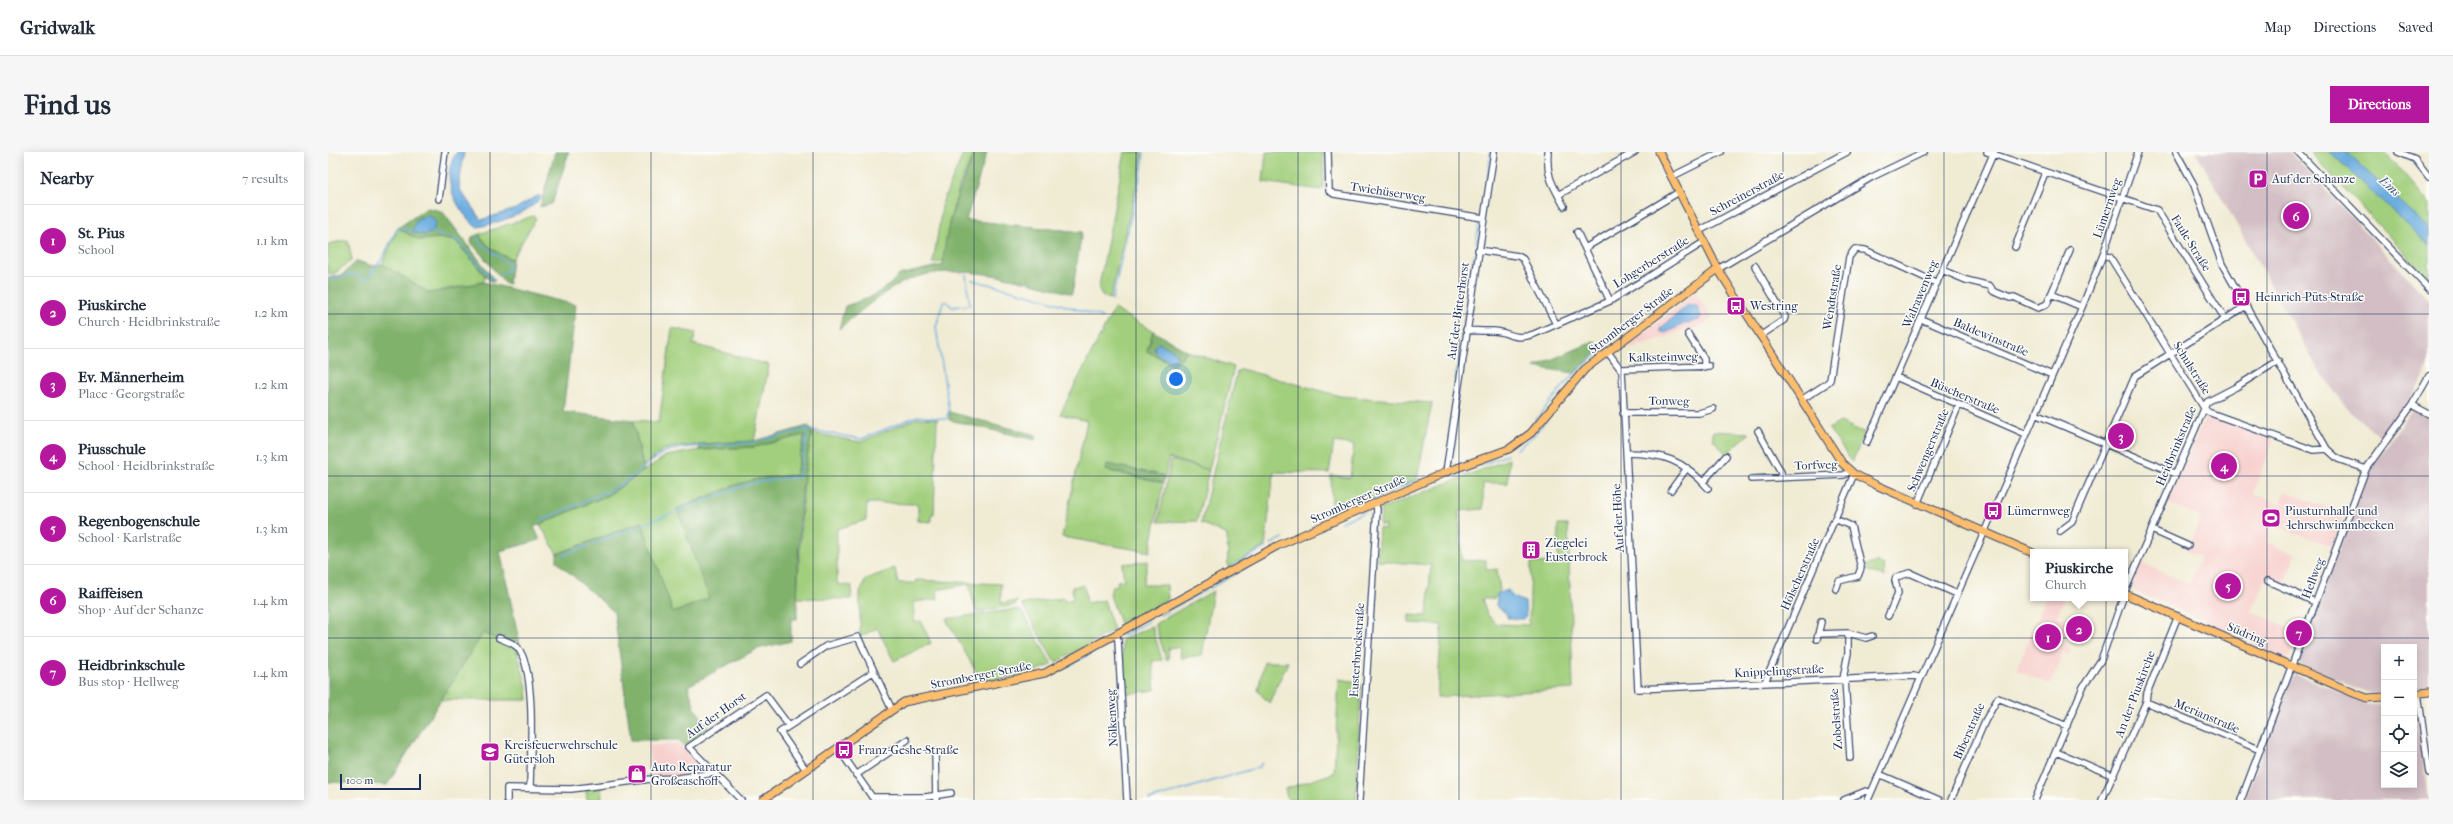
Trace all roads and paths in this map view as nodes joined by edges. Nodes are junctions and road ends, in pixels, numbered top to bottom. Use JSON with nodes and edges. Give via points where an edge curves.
{"nodes":[{"id":1,"x":445,"y":152,"type":"edge"},
{"id":2,"x":1328,"y":152,"type":"edge"},
{"id":3,"x":1494,"y":152,"type":"edge"},
{"id":4,"x":1548,"y":152,"type":"edge"},
{"id":5,"x":1635,"y":152,"type":"edge"},
{"id":6,"x":1659,"y":152,"type":"edge"},
{"id":7,"x":1721,"y":152,"type":"edge"},
{"id":8,"x":1847,"y":152,"type":"edge"},
{"id":9,"x":1924,"y":152,"type":"edge"},
{"id":10,"x":1987,"y":152,"type":"edge"},
{"id":11,"x":2176,"y":152,"type":"edge"},
{"id":12,"x":2298,"y":152,"type":"edge"},
{"id":13,"x":2398,"y":152,"type":"edge"},
{"id":14,"x":1994,"y":153,"type":"edge"},
{"id":15,"x":2136,"y":153,"type":"edge"},
{"id":16,"x":2412,"y":154,"type":"edge"},
{"id":17,"x":2046,"y":173,"type":"junction"},
{"id":18,"x":1671,"y":177,"type":"junction"},
{"id":19,"x":2429,"y":177,"type":"edge"},
{"id":20,"x":1679,"y":192,"type":"junction"},
{"id":21,"x":1558,"y":195,"type":"junction"},
{"id":22,"x":439,"y":199,"type":"dead end"},
{"id":23,"x":2122,"y":199,"type":"junction"},
{"id":24,"x":1564,"y":206,"type":"dead end"},
{"id":25,"x":1484,"y":218,"type":"junction"},
{"id":26,"x":1699,"y":231,"type":"junction"},
{"id":27,"x":1577,"y":232,"type":"dead end"},
{"id":28,"x":1704,"y":242,"type":"junction"},
{"id":29,"x":2015,"y":247,"type":"dead end"},
{"id":30,"x":1585,"y":248,"type":"junction"},
{"id":31,"x":1478,"y":250,"type":"junction"},
{"id":32,"x":2070,"y":250,"type":"dead end"},
{"id":33,"x":2103,"y":255,"type":"junction"},
{"id":34,"x":1755,"y":266,"type":"dead end"},
{"id":35,"x":1718,"y":269,"type":"junction"},
{"id":36,"x":1942,"y":270,"type":"junction"},
{"id":37,"x":1937,"y":283,"type":"junction"},
{"id":38,"x":2429,"y":290,"type":"edge"},
{"id":39,"x":2051,"y":294,"type":"junction"},
{"id":40,"x":1610,"y":301,"type":"junction"},
{"id":41,"x":2246,"y":306,"type":"junction"},
{"id":42,"x":2082,"y":307,"type":"junction"},
{"id":43,"x":1921,"y":319,"type":"junction"},
{"id":44,"x":2225,"y":319,"type":"junction"},
{"id":45,"x":1556,"y":324,"type":"junction"},
{"id":46,"x":1466,"y":330,"type":"junction"},
{"id":47,"x":1688,"y":334,"type":"dead end"},
{"id":48,"x":1760,"y":336,"type":"junction"},
{"id":49,"x":1607,"y":351,"type":"junction"},
{"id":50,"x":2170,"y":354,"type":"junction"},
{"id":51,"x":2278,"y":361,"type":"junction"},
{"id":52,"x":1622,"y":369,"type":"junction"},
{"id":53,"x":2052,"y":375,"type":"junction"},
{"id":54,"x":2429,"y":376,"type":"edge"},
{"id":55,"x":1896,"y":377,"type":"junction"},
{"id":56,"x":1801,"y":400,"type":"junction"},
{"id":57,"x":1959,"y":405,"type":"junction"},
{"id":58,"x":2412,"y":405,"type":"junction"},
{"id":59,"x":2204,"y":408,"type":"junction"},
{"id":60,"x":1713,"y":409,"type":"dead end"},
{"id":61,"x":1623,"y":413,"type":"junction"},
{"id":62,"x":2035,"y":414,"type":"junction"},
{"id":63,"x":2429,"y":414,"type":"edge"},
{"id":64,"x":1758,"y":431,"type":"dead end"},
{"id":65,"x":2026,"y":434,"type":"junction"},
{"id":66,"x":1867,"y":442,"type":"dead end"},
{"id":67,"x":2106,"y":444,"type":"junction"},
{"id":68,"x":2326,"y":449,"type":"junction"},
{"id":69,"x":1626,"y":453,"type":"junction"},
{"id":70,"x":1726,"y":456,"type":"dead end"},
{"id":71,"x":1687,"y":468,"type":"junction"},
{"id":72,"x":2366,"y":469,"type":"junction"},
{"id":73,"x":1446,"y":472,"type":"junction"},
{"id":74,"x":1852,"y":472,"type":"junction"},
{"id":75,"x":2176,"y":474,"type":"junction"},
{"id":76,"x":1781,"y":477,"type":"junction"},
{"id":77,"x":1751,"y":479,"type":"dead end"},
{"id":78,"x":1703,"y":482,"type":"junction"},
{"id":79,"x":1708,"y":488,"type":"dead end"},
{"id":80,"x":1671,"y":490,"type":"dead end"},
{"id":81,"x":1375,"y":503,"type":"junction"},
{"id":82,"x":1918,"y":504,"type":"junction"},
{"id":83,"x":1835,"y":519,"type":"junction"},
{"id":84,"x":2152,"y":530,"type":"junction"},
{"id":85,"x":2060,"y":531,"type":"dead end"},
{"id":86,"x":1984,"y":532,"type":"junction"},
{"id":87,"x":2188,"y":546,"type":"dead end"},
{"id":88,"x":2030,"y":552,"type":"edge"},
{"id":89,"x":2268,"y":581,"type":"dead end"},
{"id":90,"x":2128,"y":585,"type":"edge"},
{"id":91,"x":1836,"y":589,"type":"dead end"},
{"id":92,"x":2128,"y":593,"type":"edge"},
{"id":93,"x":1957,"y":594,"type":"junction"},
{"id":94,"x":2122,"y":601,"type":"edge"},
{"id":95,"x":2315,"y":602,"type":"junction"},
{"id":96,"x":1888,"y":616,"type":"dead end"},
{"id":97,"x":2178,"y":616,"type":"junction"},
{"id":98,"x":1821,"y":622,"type":"dead end"},
{"id":99,"x":1848,"y":633,"type":"junction"},
{"id":100,"x":1116,"y":635,"type":"junction"},
{"id":101,"x":1872,"y":636,"type":"dead end"},
{"id":102,"x":499,"y":638,"type":"dead end"},
{"id":103,"x":800,"y":664,"type":"dead end"},
{"id":104,"x":2291,"y":666,"type":"junction"},
{"id":105,"x":873,"y":672,"type":"junction"},
{"id":106,"x":1921,"y":678,"type":"junction"},
{"id":107,"x":1844,"y":679,"type":"junction"},
{"id":108,"x":1765,"y":682,"type":"junction"},
{"id":109,"x":1638,"y":688,"type":"joint"},
{"id":110,"x":2429,"y":692,"type":"edge"},
{"id":111,"x":2417,"y":693,"type":"edge"},
{"id":112,"x":2381,"y":698,"type":"edge"},
{"id":113,"x":2417,"y":699,"type":"edge"},
{"id":114,"x":2146,"y":702,"type":"junction"},
{"id":115,"x":892,"y":710,"type":"junction"},
{"id":116,"x":789,"y":726,"type":"junction"},
{"id":117,"x":2067,"y":726,"type":"junction"},
{"id":118,"x":907,"y":740,"type":"dead end"},
{"id":119,"x":838,"y":748,"type":"junction"},
{"id":120,"x":2260,"y":750,"type":"junction"},
{"id":121,"x":935,"y":752,"type":"dead end"},
{"id":122,"x":2056,"y":752,"type":"junction"},
{"id":123,"x":1850,"y":758,"type":"dead end"},
{"id":124,"x":806,"y":770,"type":"junction"},
{"id":125,"x":712,"y":771,"type":"junction"},
{"id":126,"x":2429,"y":773,"type":"edge"},
{"id":127,"x":1879,"y":774,"type":"junction"},
{"id":128,"x":856,"y":775,"type":"junction"},
{"id":129,"x":2114,"y":776,"type":"junction"},
{"id":130,"x":530,"y":789,"type":"junction"},
{"id":131,"x":951,"y":793,"type":"dead end"},
{"id":132,"x":1871,"y":793,"type":"junction"},
{"id":133,"x":936,"y":798,"type":"edge"},
{"id":134,"x":508,"y":800,"type":"edge"},
{"id":135,"x":741,"y":800,"type":"edge"},
{"id":136,"x":763,"y":800,"type":"edge"},
{"id":137,"x":1128,"y":800,"type":"edge"},
{"id":138,"x":1360,"y":800,"type":"edge"},
{"id":139,"x":1844,"y":800,"type":"edge"},
{"id":140,"x":1868,"y":800,"type":"edge"},
{"id":141,"x":1939,"y":800,"type":"edge"},
{"id":142,"x":1950,"y":800,"type":"edge"},
{"id":143,"x":2035,"y":800,"type":"edge"},
{"id":144,"x":2102,"y":800,"type":"edge"},
{"id":145,"x":2241,"y":800,"type":"edge"}],
"edges":[{"from":1,"to":22,"type":"street"},
{"from":2,"to":25,"type":"street","name":"Twiehüserweg","via":[[1328,184],[1329,191],[1334,194]]},
{"from":3,"to":25,"type":"street","name":"Auf der Bitterhorst"},
{"from":4,"to":21,"type":"street","via":[[1548,174],[1552,188]]},
{"from":5,"to":21,"type":"street"},
{"from":6,"to":18,"type":"main road"},
{"from":7,"to":18,"type":"street"},
{"from":8,"to":26,"type":"street","name":"Schreinerstraße"},
{"from":9,"to":35,"type":"street","name":"Stromberger Straße","via":[[1872,177]]},
{"from":10,"to":14,"type":"street"},
{"from":11,"to":41,"type":"street","via":[[2194,185],[2222,264]]},
{"from":12,"to":38,"type":"street"},
{"from":13,"to":16,"type":"street"},
{"from":14,"to":17,"type":"street"},
{"from":14,"to":36,"type":"street","name":"Walrawenweg"},
{"from":15,"to":23,"type":"street","name":"Lümernweg"},
{"from":16,"to":19,"type":"street"},
{"from":17,"to":23,"type":"street"},
{"from":17,"to":29,"type":"street"},
{"from":18,"to":20,"type":"main road"},
{"from":20,"to":26,"type":"main road"},
{"from":20,"to":30,"type":"street"},
{"from":21,"to":24,"type":"street"},
{"from":23,"to":33,"type":"street","name":"Lümernweg"},
{"from":23,"to":44,"type":"street","name":"Faule Straße","via":[[2157,210]]},
{"from":25,"to":31,"type":"street","name":"Auf der Bitterhorst"},
{"from":26,"to":28,"type":"main road"},
{"from":27,"to":30,"type":"street","name":"Lohgerberstraße"},
{"from":28,"to":35,"type":"main road"},
{"from":28,"to":40,"type":"street","name":"Lohgerberstraße"},
{"from":30,"to":40,"type":"street","name":"Lohgerberstraße"},
{"from":31,"to":45,"type":"street","via":[[1523,259]]},
{"from":31,"to":46,"type":"street","name":"Auf der Bitterhorst"},
{"from":32,"to":39,"type":"street"},
{"from":33,"to":42,"type":"street","name":"Lümernweg"},
{"from":33,"to":50,"type":"street","name":"Schulstraße","via":[[2110,257]]},
{"from":34,"to":48,"type":"street","via":[[1785,317]]},
{"from":35,"to":48,"type":"main road"},
{"from":35,"to":49,"type":"main road","name":"Stromberger Straße"},
{"from":36,"to":37,"type":"street","name":"Walrawenweg"},
{"from":36,"to":39,"type":"street","via":[[1990,286],[2004,296],[2014,297],[2038,308],[2047,304]]},
{"from":37,"to":43,"type":"street","name":"Walrawenweg"},
{"from":37,"to":56,"type":"street","name":"Wendtstraße","via":[[1865,250],[1855,249],[1849,257],[1830,380]]},
{"from":39,"to":42,"type":"street"},
{"from":40,"to":45,"type":"street","name":"Lohgerberstraße"},
{"from":41,"to":44,"type":"street"},
{"from":41,"to":51,"type":"street"},
{"from":42,"to":53,"type":"street","name":"Lümernweg"},
{"from":43,"to":53,"type":"street","name":"Baldewinstraße"},
{"from":43,"to":55,"type":"street","name":"Walrawenweg"},
{"from":44,"to":50,"type":"street"},
{"from":45,"to":46,"type":"street","name":"Lohgerberstraße","via":[[1521,337],[1491,331],[1486,333]]},
{"from":46,"to":73,"type":"street","name":"Auf der Bitterhorst"},
{"from":47,"to":52,"type":"street","name":"Kalksteinweg","via":[[1707,367]]},
{"from":48,"to":56,"type":"main road"},
{"from":49,"to":52,"type":"street"},
{"from":49,"to":73,"type":"main road","name":"Stromberger Straße","via":[[1571,383],[1531,433],[1520,442],[1495,456]]},
{"from":50,"to":59,"type":"street","name":"Schulstraße"},
{"from":50,"to":67,"type":"street","via":[[2136,376]]},
{"from":51,"to":59,"type":"street","name":"Heidbrinkstraße","via":[[2207,402]]},
{"from":51,"to":68,"type":"street"},
{"from":52,"to":61,"type":"street","name":"Auf der Höhe"},
{"from":53,"to":62,"type":"street","name":"Lümernweg"},
{"from":54,"to":58,"type":"street","name":"Hellweg"},
{"from":55,"to":57,"type":"street","name":"Büscherstraße"},
{"from":55,"to":66,"type":"street","name":"Walrawenweg"},
{"from":56,"to":74,"type":"main road","via":[[1838,458]]},
{"from":57,"to":65,"type":"street","name":"Büscherstraße"},
{"from":57,"to":82,"type":"street","name":"Schwengerstraße"},
{"from":58,"to":63,"type":"street"},
{"from":58,"to":72,"type":"street","name":"Hellweg"},
{"from":59,"to":68,"type":"street","name":"Schulstraße","via":[[2208,412],[2313,450]]},
{"from":59,"to":75,"type":"street","name":"Heidbrinkstraße"},
{"from":60,"to":61,"type":"street","name":"Tonweg","via":[[1698,413]]},
{"from":61,"to":69,"type":"street","name":"Auf der Höhe"},
{"from":62,"to":65,"type":"street","name":"Lümernweg"},
{"from":62,"to":67,"type":"street"},
{"from":64,"to":76,"type":"street","name":"Torfweg","via":[[1781,472]]},
{"from":65,"to":86,"type":"street","name":"Lümernweg"},
{"from":67,"to":75,"type":"street"},
{"from":67,"to":85,"type":"street","via":[[2072,522]]},
{"from":68,"to":72,"type":"street","via":[[2338,459]]},
{"from":69,"to":71,"type":"street","via":[[1659,455]]},
{"from":69,"to":109,"type":"street","name":"Auf der Höhe"},
{"from":70,"to":78,"type":"street"},
{"from":71,"to":78,"type":"street"},
{"from":71,"to":80,"type":"street"},
{"from":72,"to":95,"type":"street","name":"Hellweg"},
{"from":73,"to":81,"type":"main road","name":"Stromberger Straße"},
{"from":74,"to":76,"type":"street","name":"Torfweg","via":[[1844,475]]},
{"from":74,"to":82,"type":"main road"},
{"from":74,"to":83,"type":"street","name":"Hölscherstraße"},
{"from":75,"to":84,"type":"street","name":"Heidbrinkstraße"},
{"from":76,"to":77,"type":"street","name":"Torfweg"},
{"from":78,"to":79,"type":"street"},
{"from":81,"to":100,"type":"main road","name":"Stromberger Straße","via":[[1270,549]]},
{"from":81,"to":138,"type":"street","name":"Eusterbrockstraße","via":[[1377,509]]},
{"from":82,"to":86,"type":"main road"},
{"from":83,"to":91,"type":"street","via":[[1851,526],[1861,568],[1858,576],[1839,581]]},
{"from":83,"to":108,"type":"street","name":"Hölscherstraße"},
{"from":84,"to":87,"type":"street"},
{"from":84,"to":90,"type":"street","name":"Heidbrinkstraße"},
{"from":86,"to":88,"type":"main road"},
{"from":86,"to":93,"type":"street","name":"Lümernweg"},
{"from":89,"to":95,"type":"street"},
{"from":92,"to":97,"type":"main road","name":"Südring"},
{"from":93,"to":96,"type":"street","via":[[1910,573],[1896,577],[1898,593]]},
{"from":93,"to":106,"type":"street","name":"Lümernweg"},
{"from":94,"to":117,"type":"street","via":[[2101,660],[2083,687]]},
{"from":95,"to":104,"type":"street","name":"Hellweg"},
{"from":97,"to":104,"type":"main road","name":"Südring"},
{"from":97,"to":114,"type":"street","name":"An der Piuskirche","via":[[2147,693]]},
{"from":98,"to":99,"type":"street","via":[[1818,636]]},
{"from":99,"to":101,"type":"street","via":[[1866,638]]},
{"from":99,"to":107,"type":"street","name":"Zobelstraße"},
{"from":100,"to":115,"type":"main road","name":"Stromberger Straße","via":[[1045,673],[917,698],[904,702]]},
{"from":100,"to":137,"type":"street","name":"Nölkenweg"},
{"from":102,"to":130,"type":"street","via":[[517,646],[530,686]]},
{"from":103,"to":105,"type":"street","via":[[826,646],[858,637]]},
{"from":104,"to":112,"type":"main road","name":"Südring","via":[[2367,698]]},
{"from":104,"to":120,"type":"street","name":"Hellweg"},
{"from":105,"to":115,"type":"street"},
{"from":105,"to":116,"type":"street"},
{"from":106,"to":107,"type":"street","name":"Knippelingstraße","via":[[1914,676]]},
{"from":106,"to":127,"type":"street","name":"Lümernweg"},
{"from":107,"to":108,"type":"street","name":"Knippelingstraße"},
{"from":107,"to":123,"type":"street","name":"Zobelstraße"},
{"from":108,"to":109,"type":"street","name":"Knippelingstraße"},
{"from":110,"to":111,"type":"main road"},
{"from":113,"to":126,"type":"street"},
{"from":114,"to":120,"type":"street","name":"Merianstraße"},
{"from":114,"to":129,"type":"street","name":"An der Piuskirche"},
{"from":115,"to":119,"type":"main road","name":"Stromberger Straße"},
{"from":116,"to":124,"type":"street","via":[[780,732]]},
{"from":116,"to":125,"type":"street","name":"Auf der Horst","via":[[769,697],[762,696],[689,747]]},
{"from":117,"to":122,"type":"street"},
{"from":117,"to":142,"type":"street","name":"Biberstraße","via":[[1998,698]]},
{"from":118,"to":128,"type":"street"},
{"from":119,"to":124,"type":"main road","name":"Stromberger Straße"},
{"from":119,"to":128,"type":"street"},
{"from":120,"to":145,"type":"street","name":"Hellweg"},
{"from":121,"to":133,"type":"street"},
{"from":122,"to":129,"type":"street"},
{"from":122,"to":143,"type":"street"},
{"from":124,"to":136,"type":"main road","name":"Stromberger Straße"},
{"from":125,"to":130,"type":"street","via":[[708,774],[686,777],[571,789]]},
{"from":125,"to":135,"type":"street","name":"Auf der Horst"},
{"from":127,"to":132,"type":"street","name":"Lümernweg"},
{"from":127,"to":141,"type":"street"},
{"from":128,"to":133,"type":"street","via":[[872,797]]},
{"from":129,"to":144,"type":"street","name":"An der Piuskirche"},
{"from":130,"to":134,"type":"street","via":[[508,788]]},
{"from":131,"to":133,"type":"street"},
{"from":132,"to":139,"type":"street","via":[[1866,791]]},
{"from":132,"to":140,"type":"street","name":"Lümernweg"}]}
